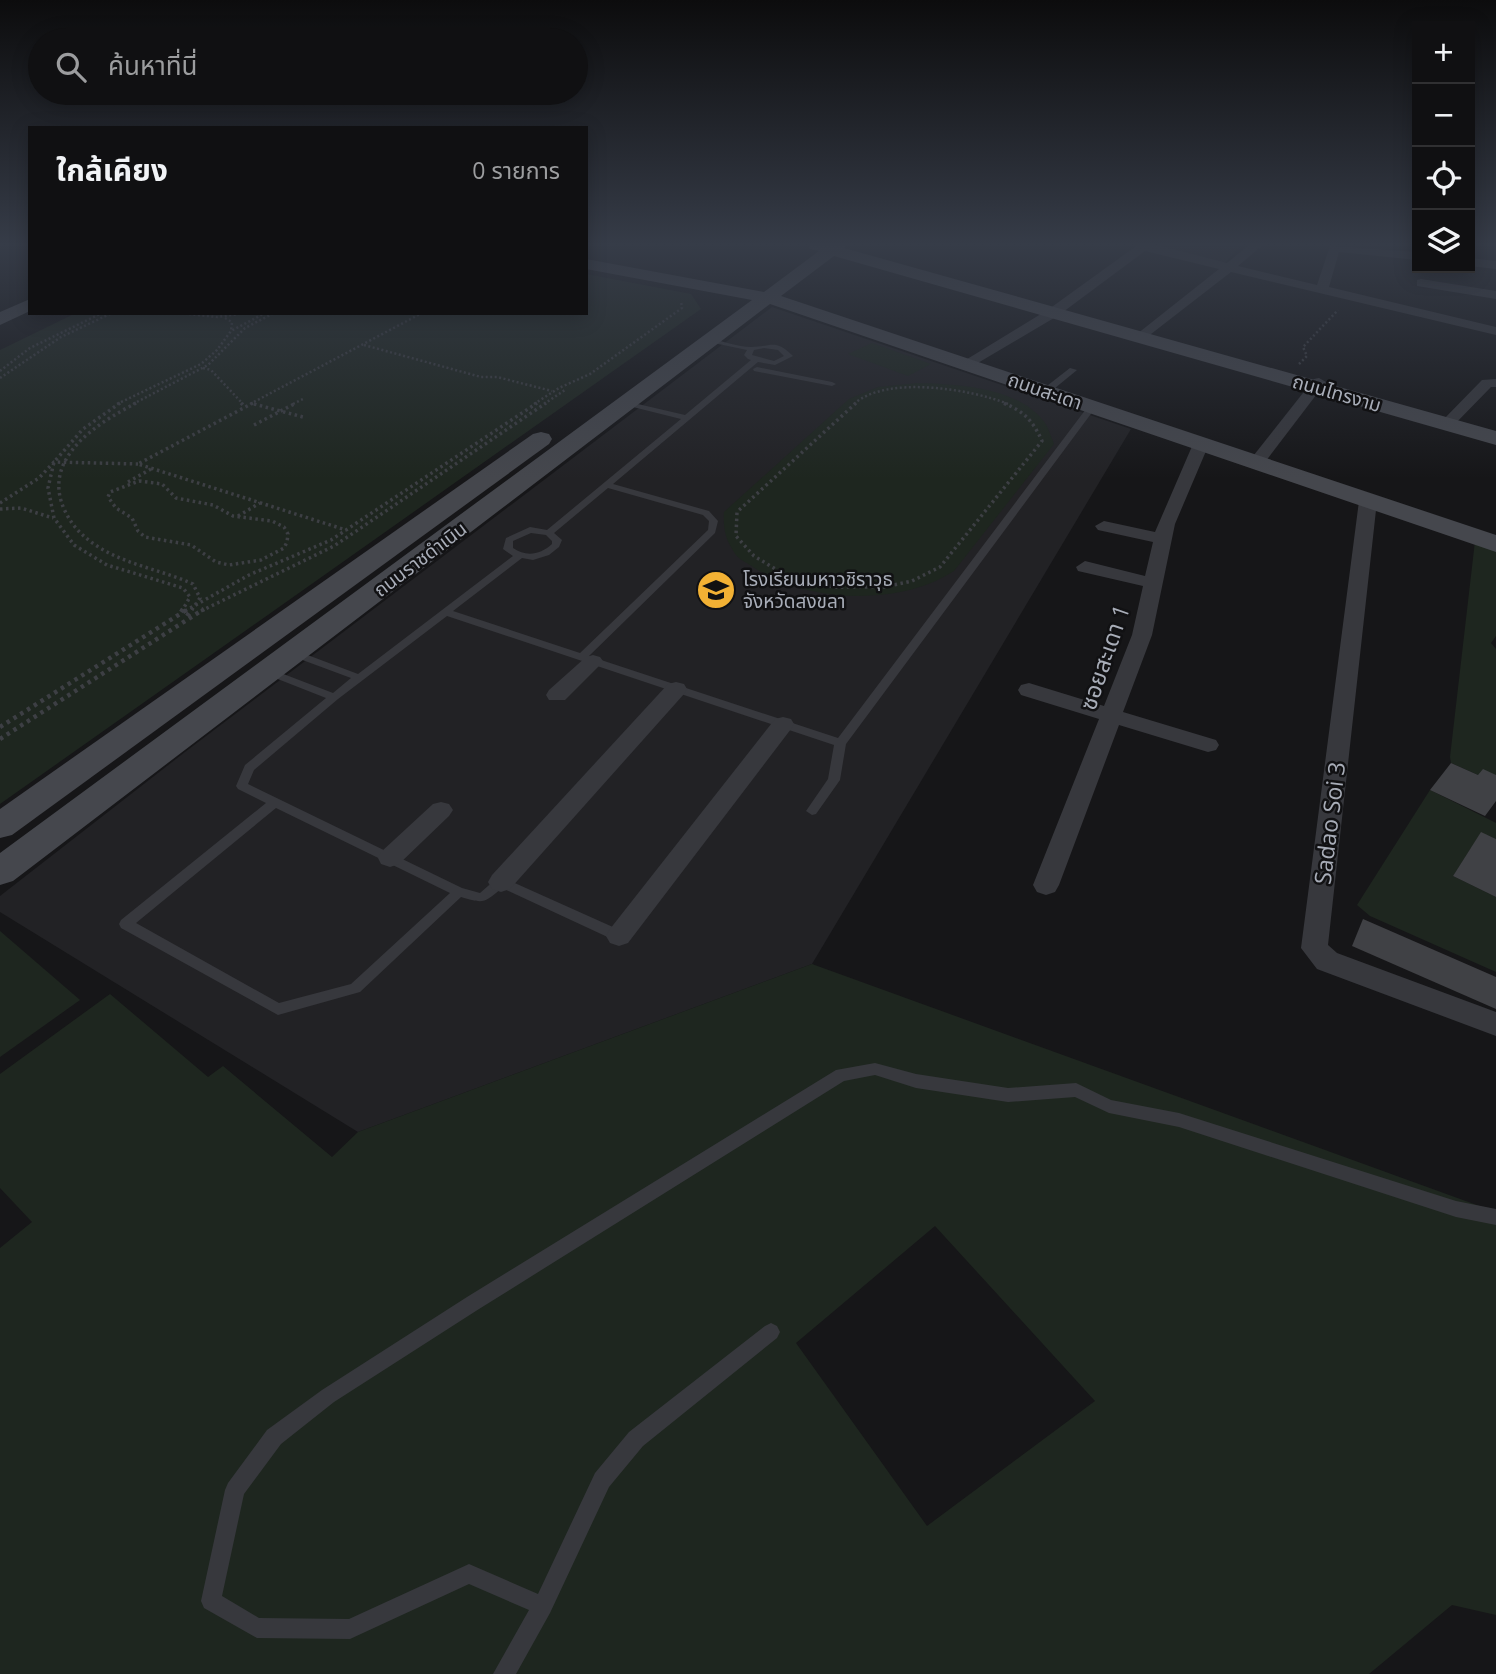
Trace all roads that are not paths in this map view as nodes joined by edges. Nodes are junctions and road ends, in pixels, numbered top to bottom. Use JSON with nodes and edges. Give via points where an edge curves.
{"nodes":[{"id":1,"x":718,"y":322,"type":"edge"},
{"id":2,"x":729,"y":322,"type":"edge"},
{"id":3,"x":839,"y":322,"type":"edge"},
{"id":4,"x":1037,"y":322,"type":"edge"},
{"id":5,"x":1090,"y":322,"type":"edge"},
{"id":6,"x":1161,"y":322,"type":"edge"},
{"id":7,"x":1458,"y":322,"type":"edge"},
{"id":8,"x":1496,"y":331,"type":"edge"},
{"id":9,"x":1142,"y":337,"type":"junction"},
{"id":10,"x":710,"y":341,"type":"junction"},
{"id":11,"x":751,"y":349,"type":"junction"},
{"id":12,"x":751,"y":364,"type":"junction"},
{"id":13,"x":966,"y":364,"type":"junction"},
{"id":14,"x":1073,"y":370,"type":"dead end"},
{"id":15,"x":832,"y":383,"type":"dead end"},
{"id":16,"x":1496,"y":383,"type":"edge"},
{"id":17,"x":1317,"y":384,"type":"junction"},
{"id":18,"x":1046,"y":391,"type":"junction"},
{"id":19,"x":628,"y":403,"type":"junction"},
{"id":20,"x":1092,"y":407,"type":"junction"},
{"id":21,"x":687,"y":418,"type":"junction"},
{"id":22,"x":1447,"y":424,"type":"junction"},
{"id":23,"x":1496,"y":438,"type":"edge"},
{"id":24,"x":1201,"y":444,"type":"junction"},
{"id":25,"x":1256,"y":463,"type":"junction"},
{"id":26,"x":608,"y":485,"type":"junction"},
{"id":27,"x":1368,"y":501,"type":"junction"},
{"id":28,"x":1104,"y":526,"type":"dead end"},
{"id":29,"x":549,"y":533,"type":"junction"},
{"id":30,"x":1163,"y":539,"type":"junction"},
{"id":31,"x":1496,"y":544,"type":"edge"},
{"id":32,"x":519,"y":556,"type":"junction"},
{"id":33,"x":1085,"y":567,"type":"dead end"},
{"id":34,"x":1153,"y":583,"type":"junction"},
{"id":35,"x":446,"y":612,"type":"junction"},
{"id":36,"x":293,"y":653,"type":"junction"},
{"id":37,"x":588,"y":659,"type":"junction"},
{"id":38,"x":269,"y":672,"type":"junction"},
{"id":39,"x":360,"y":678,"type":"junction"},
{"id":40,"x":676,"y":689,"type":"junction"},
{"id":41,"x":1030,"y":690,"type":"dead end"},
{"id":42,"x":557,"y":695,"type":"dead end"},
{"id":43,"x":334,"y":697,"type":"junction"},
{"id":44,"x":1109,"y":716,"type":"junction"},
{"id":45,"x":783,"y":724,"type":"junction"},
{"id":46,"x":840,"y":743,"type":"junction"},
{"id":47,"x":1208,"y":745,"type":"dead end"},
{"id":48,"x":275,"y":802,"type":"junction"},
{"id":49,"x":441,"y":810,"type":"dead end"},
{"id":50,"x":812,"y":811,"type":"dead end"},
{"id":51,"x":0,"y":826,"type":"edge"},
{"id":52,"x":390,"y":858,"type":"junction"},
{"id":53,"x":0,"y":872,"type":"edge"},
{"id":54,"x":501,"y":882,"type":"junction"},
{"id":55,"x":1046,"y":885,"type":"dead end"},
{"id":56,"x":459,"y":892,"type":"junction"},
{"id":57,"x":619,"y":936,"type":"joint"},
{"id":58,"x":1496,"y":1024,"type":"edge"},
{"id":59,"x":1496,"y":1217,"type":"edge"},
{"id":60,"x":771,"y":1332,"type":"dead end"},
{"id":61,"x":543,"y":1605,"type":"junction"},
{"id":62,"x":504,"y":1674,"type":"edge"}],
"edges":[{"from":1,"to":51,"type":"street","name":"ถนนราชดำเนิน"},
{"from":2,"to":10,"type":"street","name":"ถนนราชดำเนิน"},
{"from":3,"to":13,"type":"street","name":"ถนนสะเดา"},
{"from":4,"to":13,"type":"street"},
{"from":5,"to":9,"type":"street","name":"ถนนไทรงาม"},
{"from":6,"to":9,"type":"street"},
{"from":7,"to":8,"type":"street"},
{"from":9,"to":17,"type":"street","name":"ถนนไทรงาม"},
{"from":10,"to":11,"type":"lane"},
{"from":10,"to":19,"type":"street","name":"ถนนราชดำเนิน"},
{"from":11,"to":12,"type":"lane"},
{"from":11,"to":12,"type":"lane","via":[[771,346],[789,356],[775,363]]},
{"from":12,"to":15,"type":"lane"},
{"from":12,"to":21,"type":"lane"},
{"from":13,"to":18,"type":"street","name":"ถนนสะเดา"},
{"from":14,"to":18,"type":"lane"},
{"from":16,"to":22,"type":"street","via":[[1488,383]]},
{"from":17,"to":22,"type":"street","name":"ถนนไทรงาม"},
{"from":17,"to":25,"type":"street"},
{"from":18,"to":20,"type":"street","name":"ถนนสะเดา"},
{"from":19,"to":21,"type":"lane"},
{"from":19,"to":36,"type":"street","name":"ถนนราชดำเนิน"},
{"from":20,"to":24,"type":"street","name":"ถนนสะเดา"},
{"from":20,"to":46,"type":"lane"},
{"from":21,"to":26,"type":"lane"},
{"from":22,"to":23,"type":"street","name":"ถนนไทรงาม"},
{"from":24,"to":25,"type":"street","name":"ถนนสะเดา"},
{"from":24,"to":30,"type":"street","name":"ซอยสะเดา 1"},
{"from":25,"to":27,"type":"street","name":"ถนนสะเดา"},
{"from":26,"to":29,"type":"lane"},
{"from":26,"to":37,"type":"lane","via":[[706,513],[714,521],[712,531]]},
{"from":27,"to":31,"type":"street","name":"ถนนสะเดา"},
{"from":27,"to":58,"type":"street","name":"Sadao Soi 3","via":[[1314,948],[1327,961]]},
{"from":28,"to":30,"type":"street"},
{"from":29,"to":32,"type":"lane","via":[[557,540],[552,550]]},
{"from":29,"to":32,"type":"lane","via":[[530,530],[514,536],[508,549]]},
{"from":30,"to":34,"type":"street","name":"ซอยสะเดา 1"},
{"from":32,"to":35,"type":"lane"},
{"from":33,"to":34,"type":"street"},
{"from":34,"to":44,"type":"street","name":"ซอยสะเดา 1","via":[[1142,635]]},
{"from":35,"to":37,"type":"lane"},
{"from":35,"to":39,"type":"lane"},
{"from":36,"to":38,"type":"street","name":"ถนนราชดำเนิน"},
{"from":36,"to":39,"type":"lane"},
{"from":37,"to":40,"type":"lane"},
{"from":37,"to":42,"type":"street"},
{"from":38,"to":43,"type":"lane"},
{"from":38,"to":53,"type":"street","name":"ถนนราชดำเนิน"},
{"from":39,"to":43,"type":"lane"},
{"from":40,"to":45,"type":"lane"},
{"from":40,"to":54,"type":"street"},
{"from":41,"to":44,"type":"street"},
{"from":43,"to":48,"type":"lane","via":[[249,768],[242,786]]},
{"from":44,"to":47,"type":"street"},
{"from":44,"to":55,"type":"street","name":"ซอยสะเดา 1"},
{"from":45,"to":46,"type":"lane"},
{"from":45,"to":57,"type":"street"},
{"from":46,"to":50,"type":"lane","via":[[834,780]]},
{"from":48,"to":52,"type":"lane"},
{"from":48,"to":56,"type":"lane","via":[[126,924],[278,1009],[355,988]]},
{"from":49,"to":52,"type":"street"},
{"from":52,"to":56,"type":"lane"},
{"from":54,"to":56,"type":"lane","via":[[482,898]]},
{"from":54,"to":57,"type":"lane"},
{"from":59,"to":61,"type":"lane","via":[[1456,1209],[1179,1119],[1108,1106],[1076,1090],[1008,1095],[916,1081],[875,1069],[841,1075],[473,1303],[328,1396],[274,1437],[235,1490],[211,1601],[257,1628],[350,1629],[470,1574]]},
{"from":60,"to":61,"type":"lane","via":[[636,1438],[602,1480]]},
{"from":61,"to":62,"type":"lane"}]}
